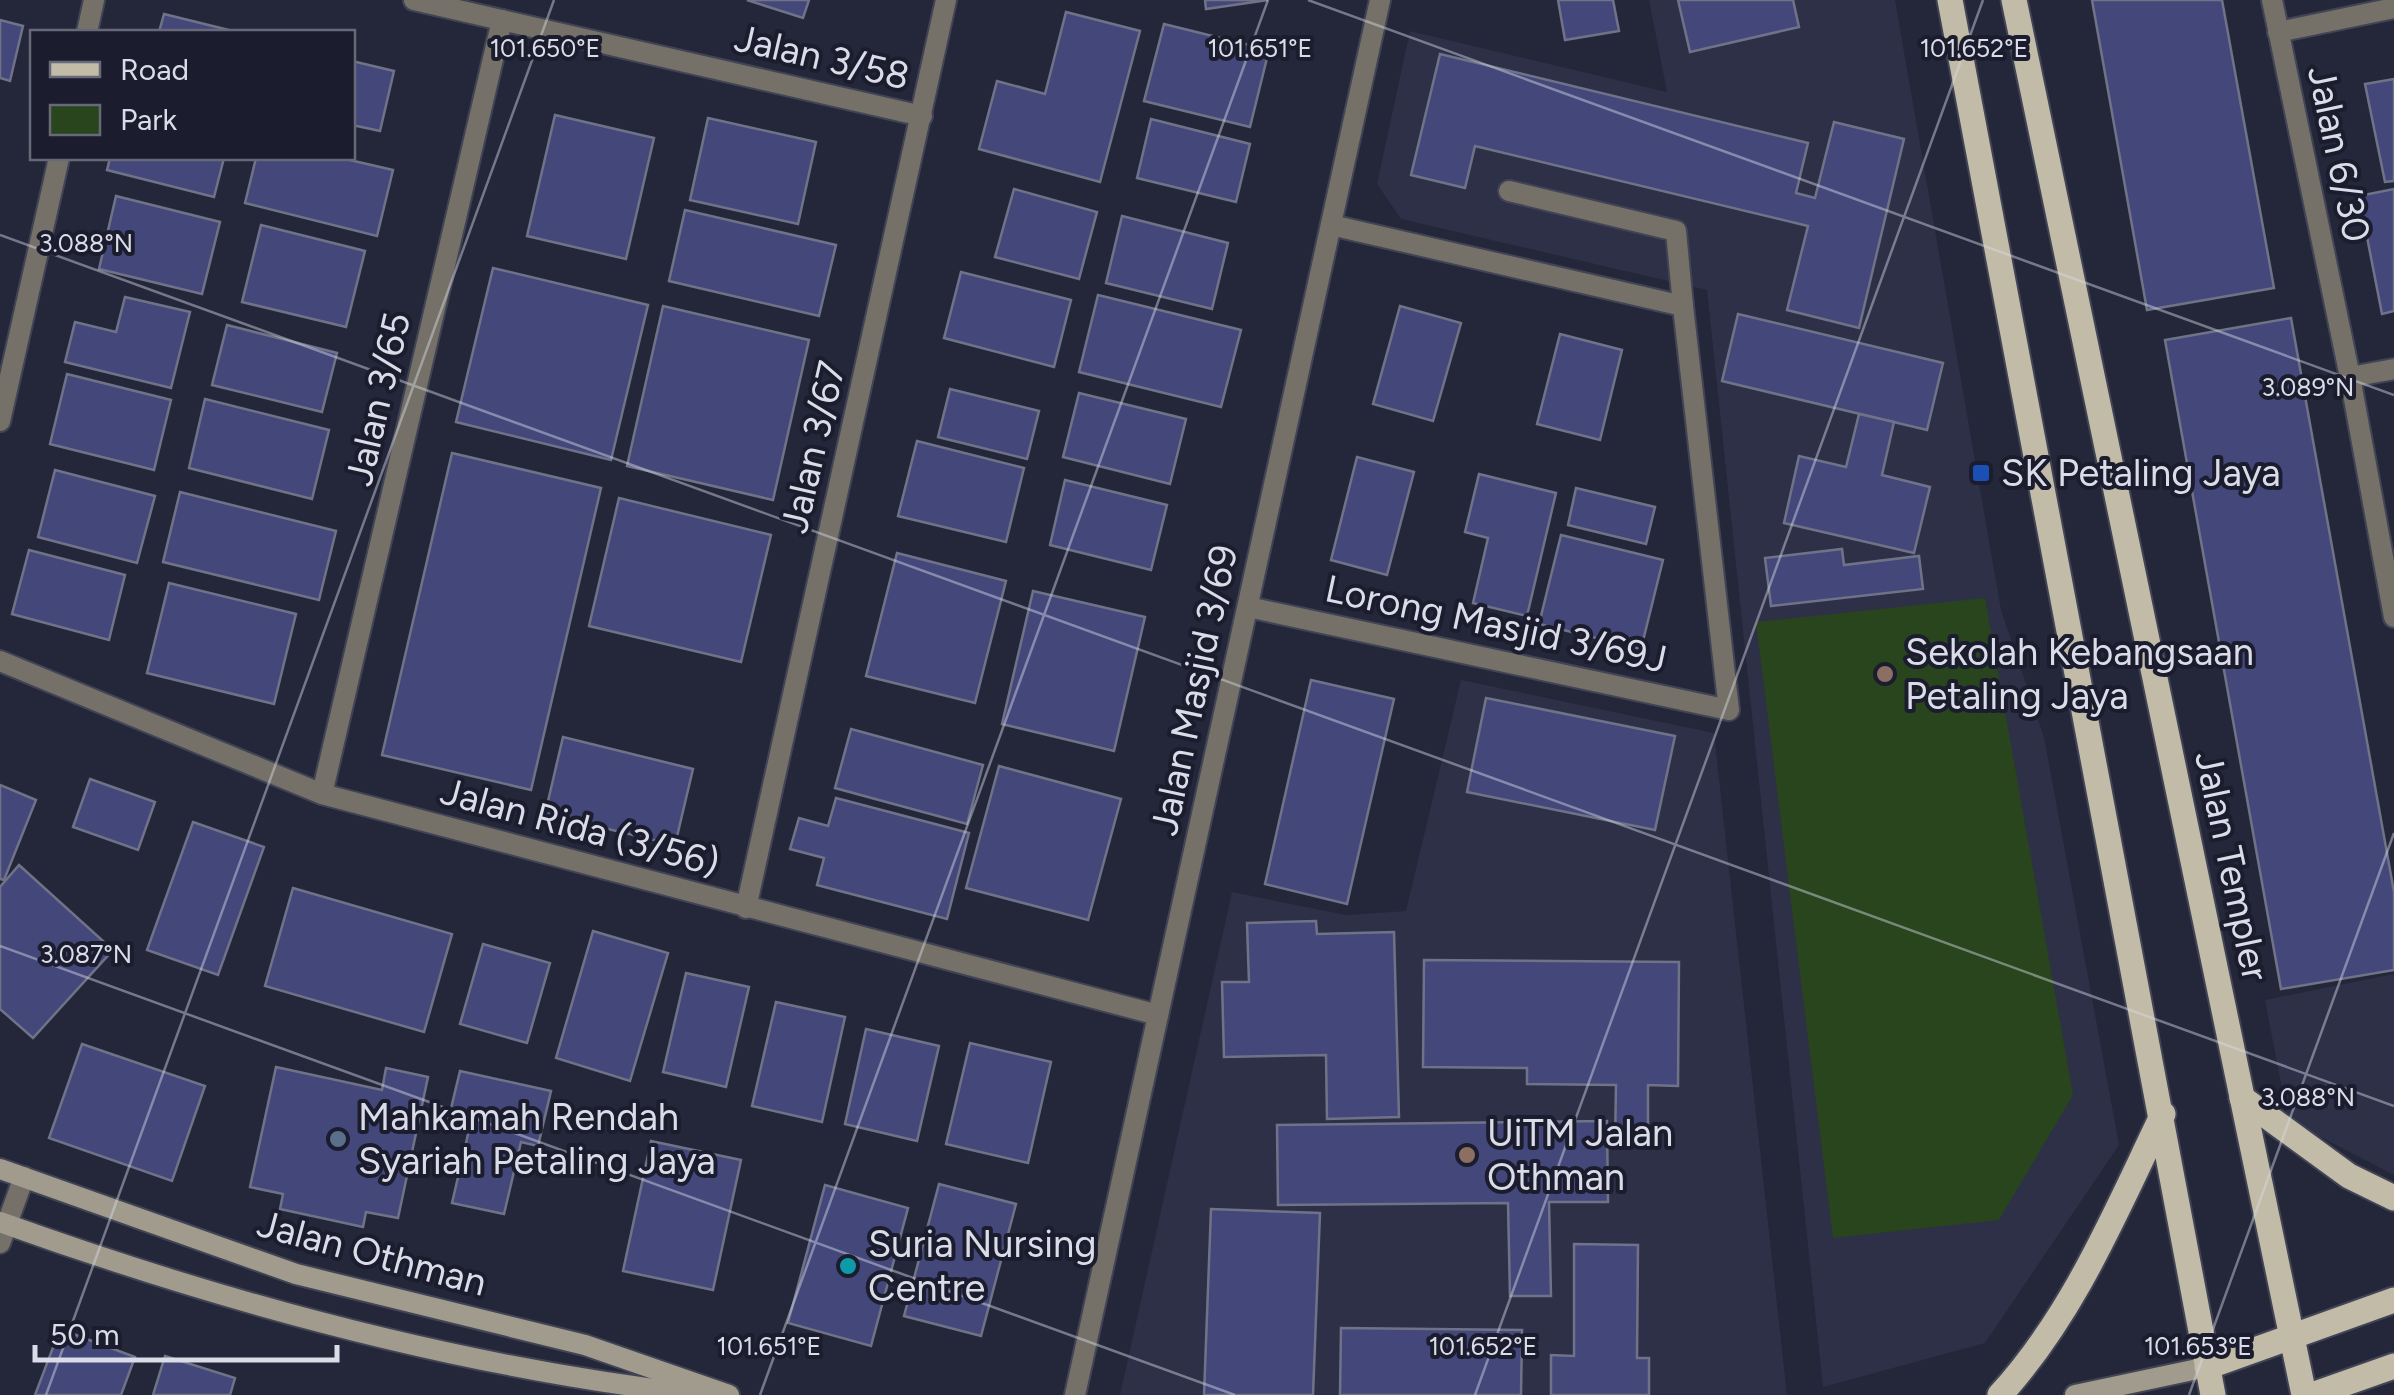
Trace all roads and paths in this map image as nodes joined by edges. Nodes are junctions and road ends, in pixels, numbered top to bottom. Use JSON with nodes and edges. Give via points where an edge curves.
{"nodes":[{"id":1,"x":94,"y":0,"type":"edge"},
{"id":2,"x":414,"y":0,"type":"edge"},
{"id":3,"x":946,"y":0,"type":"edge"},
{"id":4,"x":1380,"y":0,"type":"edge"},
{"id":5,"x":1950,"y":0,"type":"edge"},
{"id":6,"x":2014,"y":0,"type":"edge"},
{"id":7,"x":2272,"y":0,"type":"edge"},
{"id":8,"x":2394,"y":8,"type":"edge"},
{"id":9,"x":502,"y":20,"type":"junction"},
{"id":10,"x":86,"y":30,"type":"edge"},
{"id":11,"x":2278,"y":32,"type":"junction"},
{"id":12,"x":922,"y":116,"type":"junction"},
{"id":13,"x":59,"y":160,"type":"edge"},
{"id":14,"x":1509,"y":191,"type":"dead end"},
{"id":15,"x":1332,"y":225,"type":"junction"},
{"id":16,"x":1683,"y":306,"type":"junction"},
{"id":17,"x":2394,"y":370,"type":"edge"},
{"id":18,"x":2350,"y":377,"type":"junction"},
{"id":19,"x":0,"y":421,"type":"edge"},
{"id":20,"x":1248,"y":606,"type":"junction"},
{"id":21,"x":2394,"y":617,"type":"edge"},
{"id":22,"x":0,"y":661,"type":"edge"},
{"id":23,"x":322,"y":794,"type":"junction"},
{"id":24,"x":746,"y":908,"type":"junction"},
{"id":25,"x":1158,"y":1015,"type":"junction"},
{"id":26,"x":2242,"y":1098,"type":"junction"},
{"id":27,"x":2163,"y":1114,"type":"junction"},
{"id":28,"x":0,"y":1169,"type":"edge"},
{"id":29,"x":24,"y":1177,"type":"junction"},
{"id":30,"x":2394,"y":1198,"type":"edge"},
{"id":31,"x":2,"y":1230,"type":"edge"},
{"id":32,"x":2394,"y":1300,"type":"edge"},
{"id":33,"x":2292,"y":1337,"type":"junction"},
{"id":34,"x":2394,"y":1366,"type":"edge"},
{"id":35,"x":2208,"y":1367,"type":"junction"},
{"id":36,"x":704,"y":1395,"type":"edge"},
{"id":37,"x":728,"y":1395,"type":"edge"},
{"id":38,"x":1074,"y":1395,"type":"edge"},
{"id":39,"x":2000,"y":1395,"type":"edge"},
{"id":40,"x":2075,"y":1395,"type":"edge"},
{"id":41,"x":2213,"y":1395,"type":"edge"},
{"id":42,"x":2304,"y":1395,"type":"edge"},
{"id":43,"x":2312,"y":1395,"type":"edge"}],
"edges":[{"from":1,"to":10,"type":"street"},
{"from":2,"to":9,"type":"street","name":"Jalan 3/58"},
{"from":3,"to":12,"type":"street","name":"Jalan 3/67"},
{"from":4,"to":15,"type":"street","name":"Jalan Masjid 3/69"},
{"from":5,"to":27,"type":"main road"},
{"from":6,"to":26,"type":"main road","name":"Jalan Templer"},
{"from":7,"to":11,"type":"street","name":"Jalan 6/30"},
{"from":8,"to":11,"type":"street"},
{"from":9,"to":12,"type":"street","name":"Jalan 3/58"},
{"from":9,"to":23,"type":"street","name":"Jalan 3/65"},
{"from":11,"to":18,"type":"street","name":"Jalan 6/30"},
{"from":12,"to":24,"type":"street","name":"Jalan 3/67"},
{"from":13,"to":19,"type":"street"},
{"from":14,"to":16,"type":"street","via":[[1676,231]]},
{"from":15,"to":16,"type":"street"},
{"from":15,"to":20,"type":"street","name":"Jalan Masjid 3/69"},
{"from":16,"to":20,"type":"street","name":"Lorong Masjid 3/69J","via":[[1729,710]]},
{"from":17,"to":18,"type":"street"},
{"from":18,"to":21,"type":"street","name":"Jalan 6/30"},
{"from":20,"to":25,"type":"street","name":"Jalan Masjid 3/69"},
{"from":22,"to":23,"type":"street","name":"Jalan Rida (3/56)"},
{"from":23,"to":24,"type":"street","name":"Jalan Rida (3/56)"},
{"from":24,"to":25,"type":"street","name":"Jalan Rida (3/56)"},
{"from":25,"to":38,"type":"street","name":"Jalan Masjid 3/69"},
{"from":26,"to":30,"type":"main road","via":[[2349,1176]]},
{"from":26,"to":33,"type":"main road","name":"Jalan Templer"},
{"from":27,"to":35,"type":"main road"},
{"from":27,"to":39,"type":"main road","via":[[2075,1291],[2032,1360]]},
{"from":28,"to":29,"type":"main road","name":"Jalan Othman"},
{"from":29,"to":31,"type":"street"},
{"from":29,"to":37,"type":"main road","name":"Jalan Othman","via":[[296,1274],[585,1345]]},
{"from":31,"to":36,"type":"main road","name":"Jalan Othman","via":[[281,1311],[579,1381]]},
{"from":32,"to":33,"type":"main road"},
{"from":33,"to":35,"type":"main road"},
{"from":33,"to":42,"type":"main road","name":"Jalan Templer"},
{"from":34,"to":43,"type":"main road"},
{"from":35,"to":40,"type":"main road"},
{"from":35,"to":41,"type":"main road"}]}
